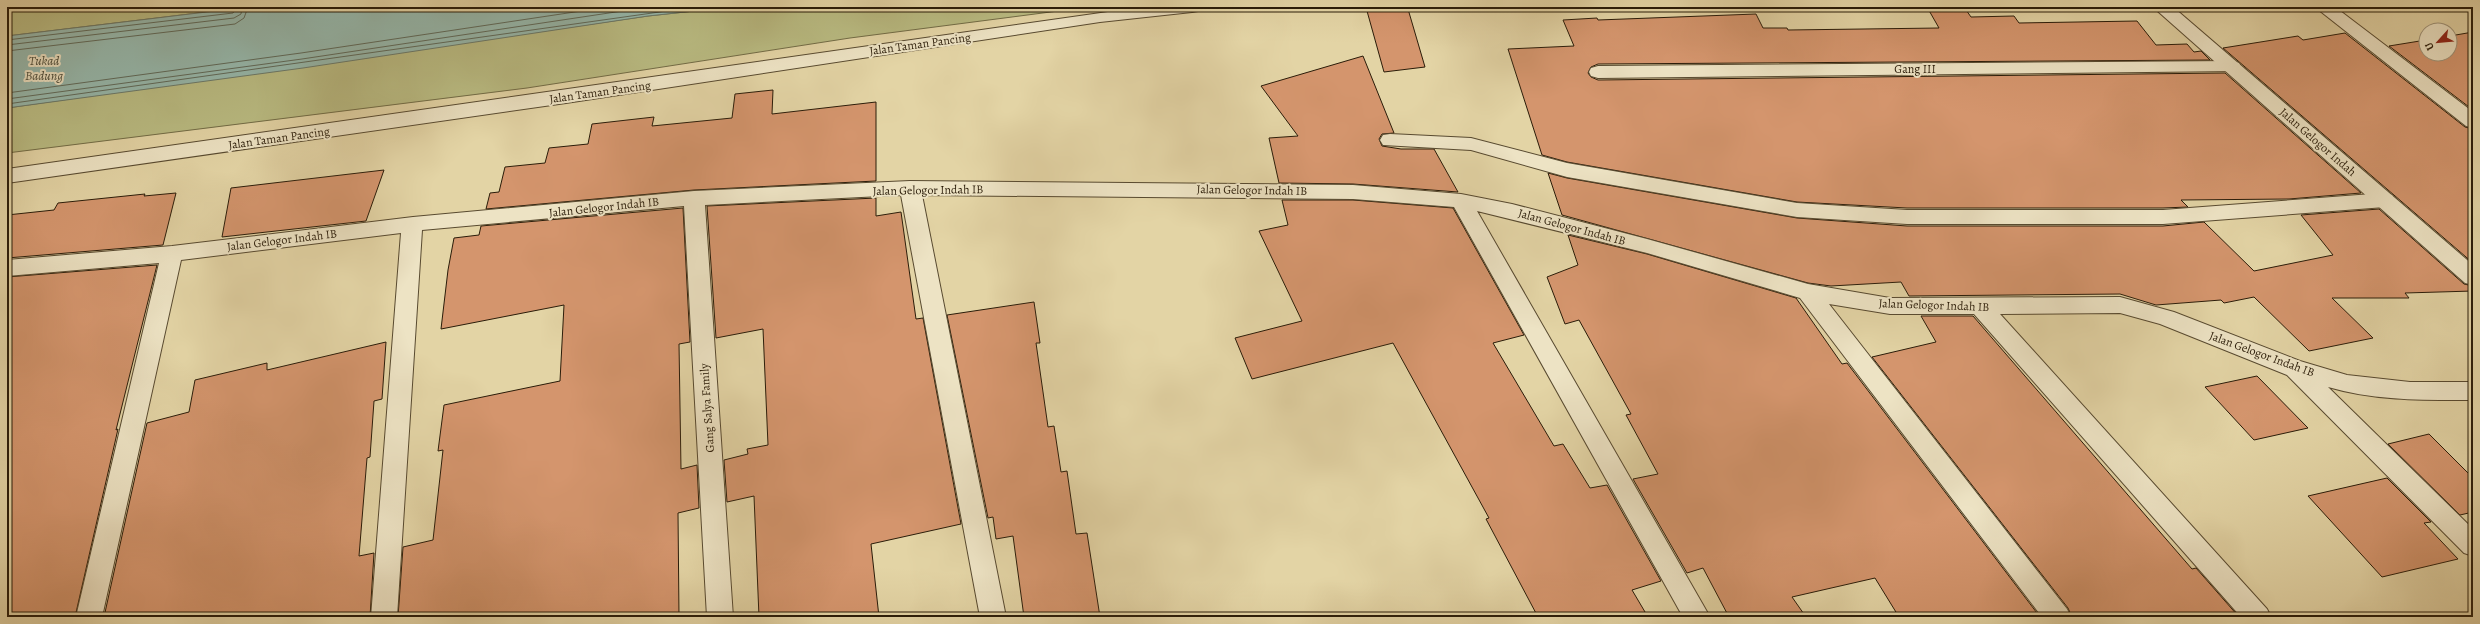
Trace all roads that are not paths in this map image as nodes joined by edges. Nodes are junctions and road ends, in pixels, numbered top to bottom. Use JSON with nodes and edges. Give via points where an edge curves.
{"nodes":[{"id":1,"x":1192,"y":7,"type":"edge"},
{"id":2,"x":2162,"y":7,"type":"edge"},
{"id":3,"x":2324,"y":7,"type":"edge"},
{"id":4,"x":2232,"y":67,"type":"junction"},
{"id":5,"x":1598,"y":72,"type":"dead end"},
{"id":6,"x":2473,"y":122,"type":"edge"},
{"id":7,"x":1390,"y":140,"type":"dead end"},
{"id":8,"x":7,"y":176,"type":"edge"},
{"id":9,"x":910,"y":188,"type":"junction"},
{"id":10,"x":694,"y":198,"type":"junction"},
{"id":11,"x":2385,"y":200,"type":"junction"},
{"id":12,"x":1461,"y":201,"type":"junction"},
{"id":13,"x":413,"y":224,"type":"junction"},
{"id":14,"x":172,"y":254,"type":"junction"},
{"id":15,"x":7,"y":268,"type":"edge"},
{"id":16,"x":2473,"y":277,"type":"edge"},
{"id":17,"x":1808,"y":292,"type":"junction"},
{"id":18,"x":1981,"y":307,"type":"junction"},
{"id":19,"x":2294,"y":368,"type":"junction"},
{"id":20,"x":2473,"y":391,"type":"edge"},
{"id":21,"x":2473,"y":545,"type":"edge"},
{"id":22,"x":89,"y":617,"type":"edge"},
{"id":23,"x":384,"y":617,"type":"edge"},
{"id":24,"x":720,"y":617,"type":"edge"},
{"id":25,"x":993,"y":617,"type":"edge"},
{"id":26,"x":1697,"y":617,"type":"edge"},
{"id":27,"x":2058,"y":617,"type":"edge"},
{"id":28,"x":2258,"y":617,"type":"edge"}],
"edges":[{"from":1,"to":8,"type":"street","name":"Jalan Taman Pancing","via":[[1092,18],[558,98]]},
{"from":2,"to":4,"type":"street","name":"Jalan Gelogor Indah"},
{"from":3,"to":6,"type":"street"},
{"from":4,"to":5,"type":"street","name":"Gang III"},
{"from":4,"to":11,"type":"street","name":"Jalan Gelogor Indah"},
{"from":7,"to":11,"type":"street","via":[[1471,144],[1567,170],[1797,210],[1907,217],[2163,217]]},
{"from":9,"to":10,"type":"street","name":"Jalan Gelogor Indah IB"},
{"from":9,"to":12,"type":"street","name":"Jalan Gelogor Indah IB","via":[[1346,192]]},
{"from":9,"to":25,"type":"street"},
{"from":10,"to":13,"type":"street","name":"Jalan Gelogor Indah IB"},
{"from":10,"to":24,"type":"street","name":"Gang Salya Family"},
{"from":11,"to":16,"type":"street","name":"Jalan Gelogor Indah"},
{"from":12,"to":17,"type":"street","name":"Jalan Gelogor Indah IB","via":[[1512,211],[1647,246]]},
{"from":12,"to":26,"type":"street"},
{"from":13,"to":14,"type":"street","name":"Jalan Gelogor Indah IB"},
{"from":13,"to":23,"type":"street"},
{"from":14,"to":15,"type":"street","name":"Jalan Gelogor Indah IB"},
{"from":14,"to":22,"type":"street"},
{"from":17,"to":18,"type":"street","name":"Jalan Gelogor Indah IB","via":[[1890,306]]},
{"from":17,"to":27,"type":"street"},
{"from":18,"to":19,"type":"street","name":"Jalan Gelogor Indah IB","via":[[2120,305],[2166,318]]},
{"from":18,"to":28,"type":"street"},
{"from":19,"to":20,"type":"street","name":"Jalan Gelogor Indah IB","via":[[2347,384],[2410,392]]},
{"from":19,"to":21,"type":"street"}]}
